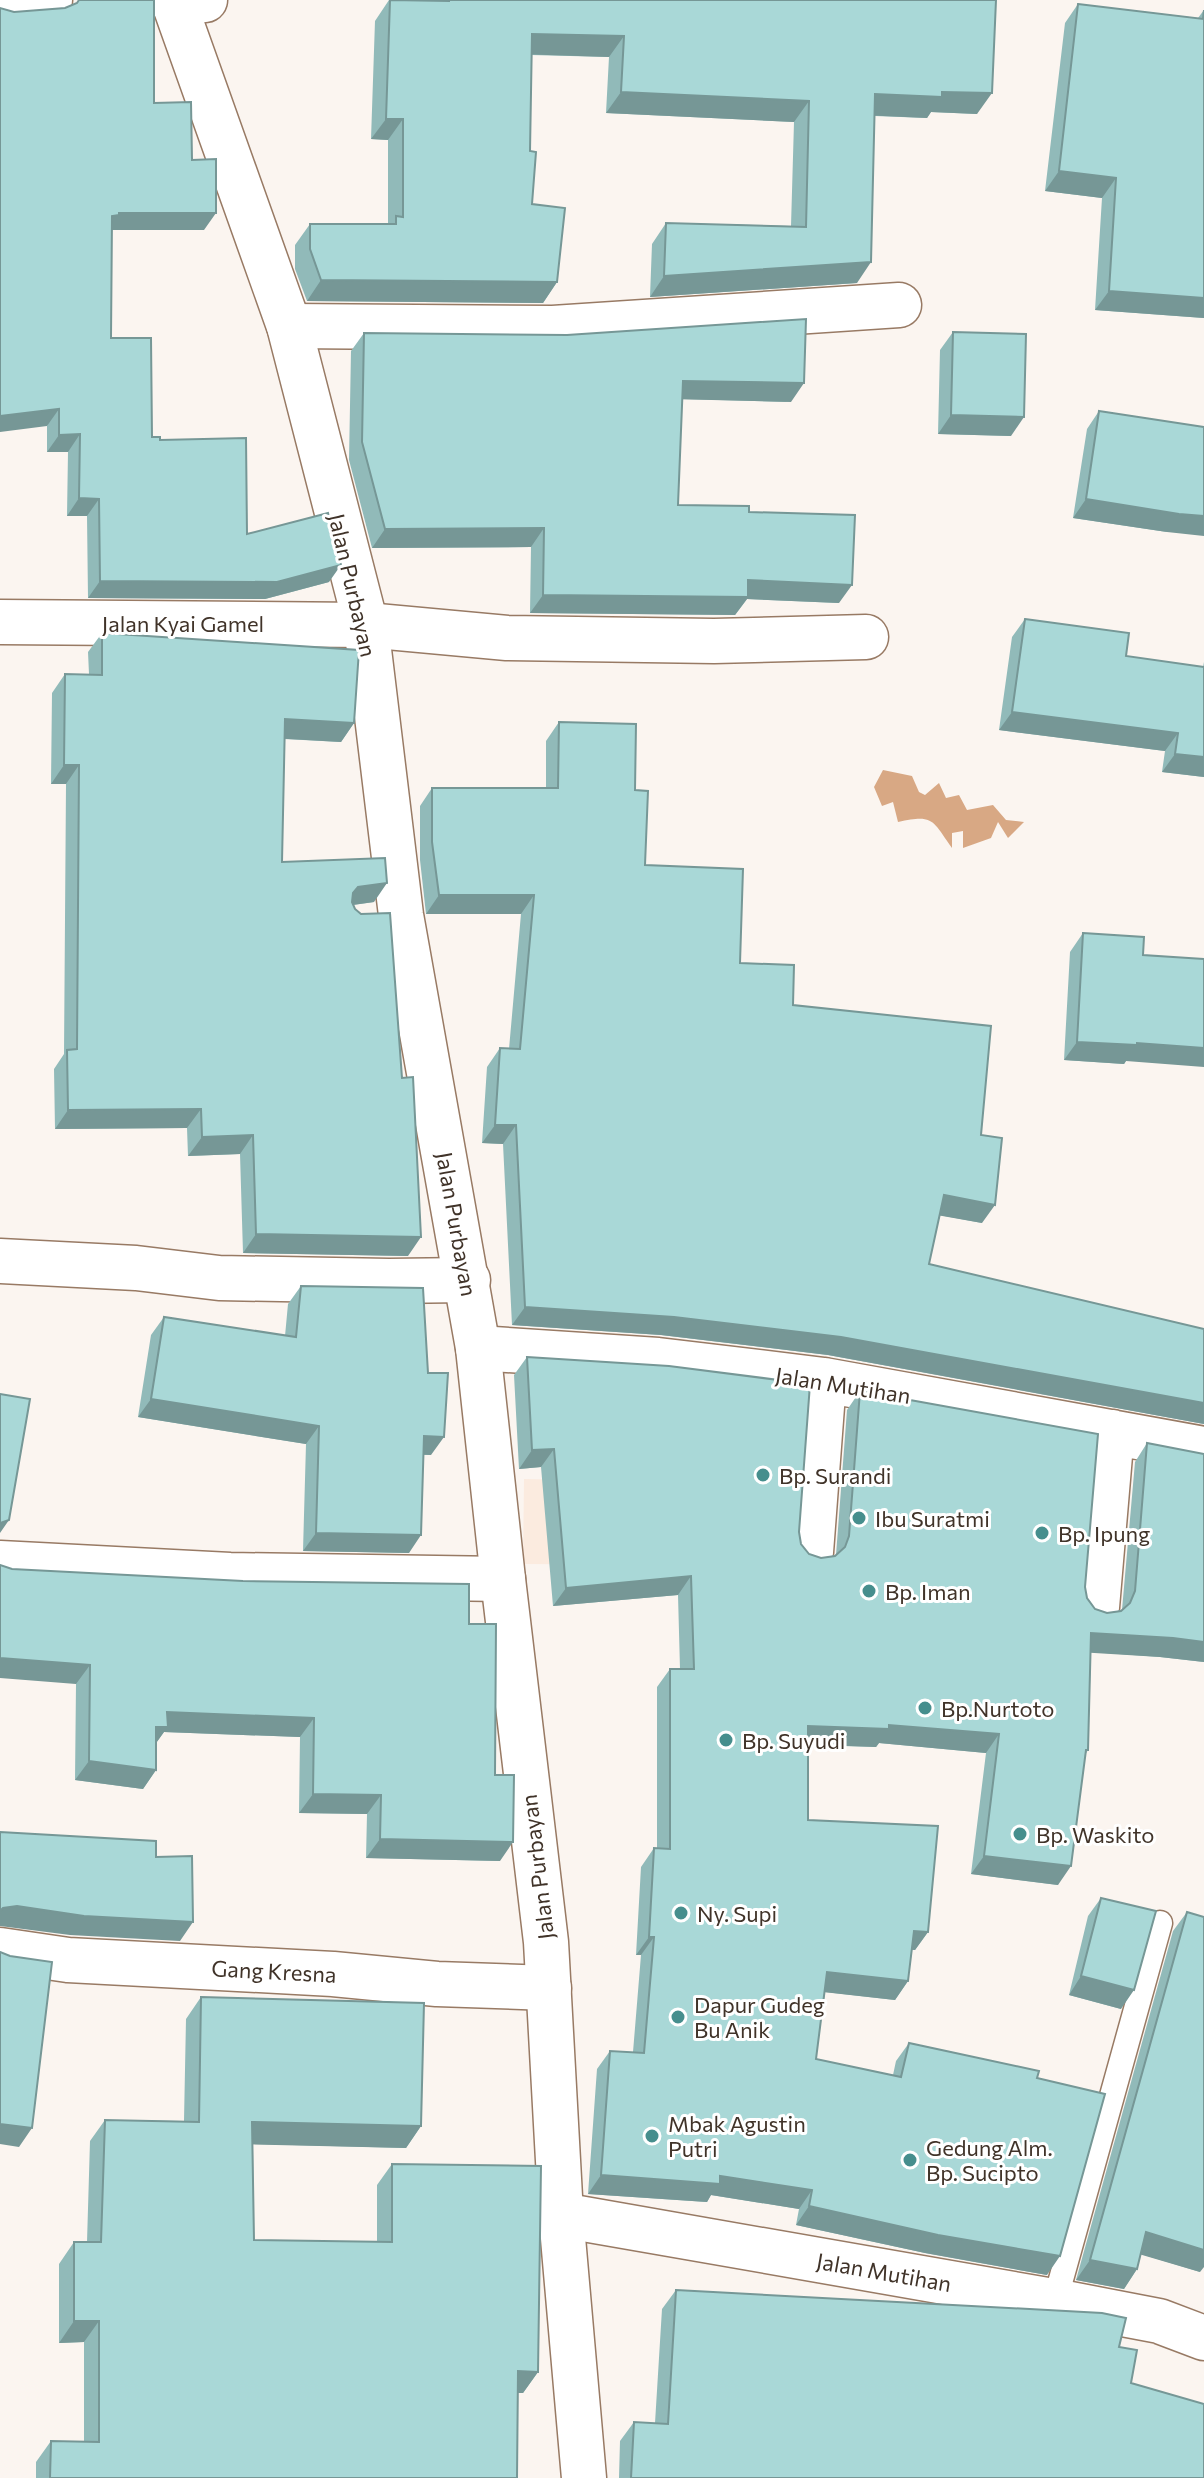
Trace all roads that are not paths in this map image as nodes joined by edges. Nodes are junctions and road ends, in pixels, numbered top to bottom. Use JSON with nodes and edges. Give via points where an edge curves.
{"nodes":[{"id":1,"x":50,"y":0,"type":"edge"},
{"id":2,"x":184,"y":1,"type":"edge"},
{"id":3,"x":0,"y":4,"type":"edge"},
{"id":4,"x":899,"y":305,"type":"dead end"},
{"id":5,"x":289,"y":326,"type":"junction"},
{"id":6,"x":0,"y":622,"type":"edge"},
{"id":7,"x":366,"y":625,"type":"junction"},
{"id":8,"x":866,"y":637,"type":"dead end"},
{"id":9,"x":0,"y":1261,"type":"edge"},
{"id":10,"x":468,"y":1280,"type":"junction"},
{"id":11,"x":478,"y":1348,"type":"junction"},
{"id":12,"x":824,"y":1380,"type":"junction"},
{"id":13,"x":1112,"y":1432,"type":"junction"},
{"id":14,"x":1204,"y":1449,"type":"edge"},
{"id":15,"x":811,"y":1552,"type":"edge"},
{"id":16,"x":0,"y":1563,"type":"edge"},
{"id":17,"x":503,"y":1579,"type":"junction"},
{"id":18,"x":1097,"y":1607,"type":"edge"},
{"id":19,"x":1160,"y":1923,"type":"dead end"},
{"id":20,"x":0,"y":1950,"type":"edge"},
{"id":21,"x":549,"y":1988,"type":"junction"},
{"id":22,"x":561,"y":2215,"type":"junction"},
{"id":23,"x":1055,"y":2301,"type":"junction"},
{"id":24,"x":1204,"y":2338,"type":"edge"},
{"id":25,"x":584,"y":2478,"type":"edge"}],
"edges":[{"from":1,"to":3,"type":"street"},
{"from":2,"to":5,"type":"street","name":"Jalan Purbayan"},
{"from":4,"to":5,"type":"street","via":[[553,328]]},
{"from":5,"to":7,"type":"street","name":"Jalan Purbayan"},
{"from":6,"to":7,"type":"street","name":"Jalan Kyai Gamel"},
{"from":7,"to":8,"type":"street","name":"Jalan Kyai Gamel","via":[[507,638]]},
{"from":7,"to":10,"type":"street","name":"Jalan Purbayan","via":[[393,915]]},
{"from":9,"to":10,"type":"street","via":[[219,1278]]},
{"from":10,"to":11,"type":"street","name":"Jalan Purbayan"},
{"from":11,"to":12,"type":"street","name":"Jalan Mutihan","via":[[658,1360]]},
{"from":11,"to":17,"type":"street","name":"Jalan Purbayan"},
{"from":12,"to":13,"type":"street","name":"Jalan Mutihan"},
{"from":12,"to":15,"type":"street"},
{"from":13,"to":14,"type":"street","name":"Jalan Mutihan"},
{"from":13,"to":18,"type":"street"},
{"from":16,"to":17,"type":"street","via":[[230,1575]]},
{"from":17,"to":21,"type":"street","name":"Jalan Purbayan"},
{"from":19,"to":23,"type":"lane"},
{"from":20,"to":21,"type":"street","name":"Gang Kresna","via":[[68,1960]]},
{"from":21,"to":22,"type":"street","name":"Jalan Purbayan"},
{"from":22,"to":23,"type":"street","name":"Jalan Mutihan"},
{"from":22,"to":25,"type":"street","name":"Jalan Purbayan"},
{"from":23,"to":24,"type":"street","name":"Jalan Mutihan","via":[[1159,2321]]}]}
